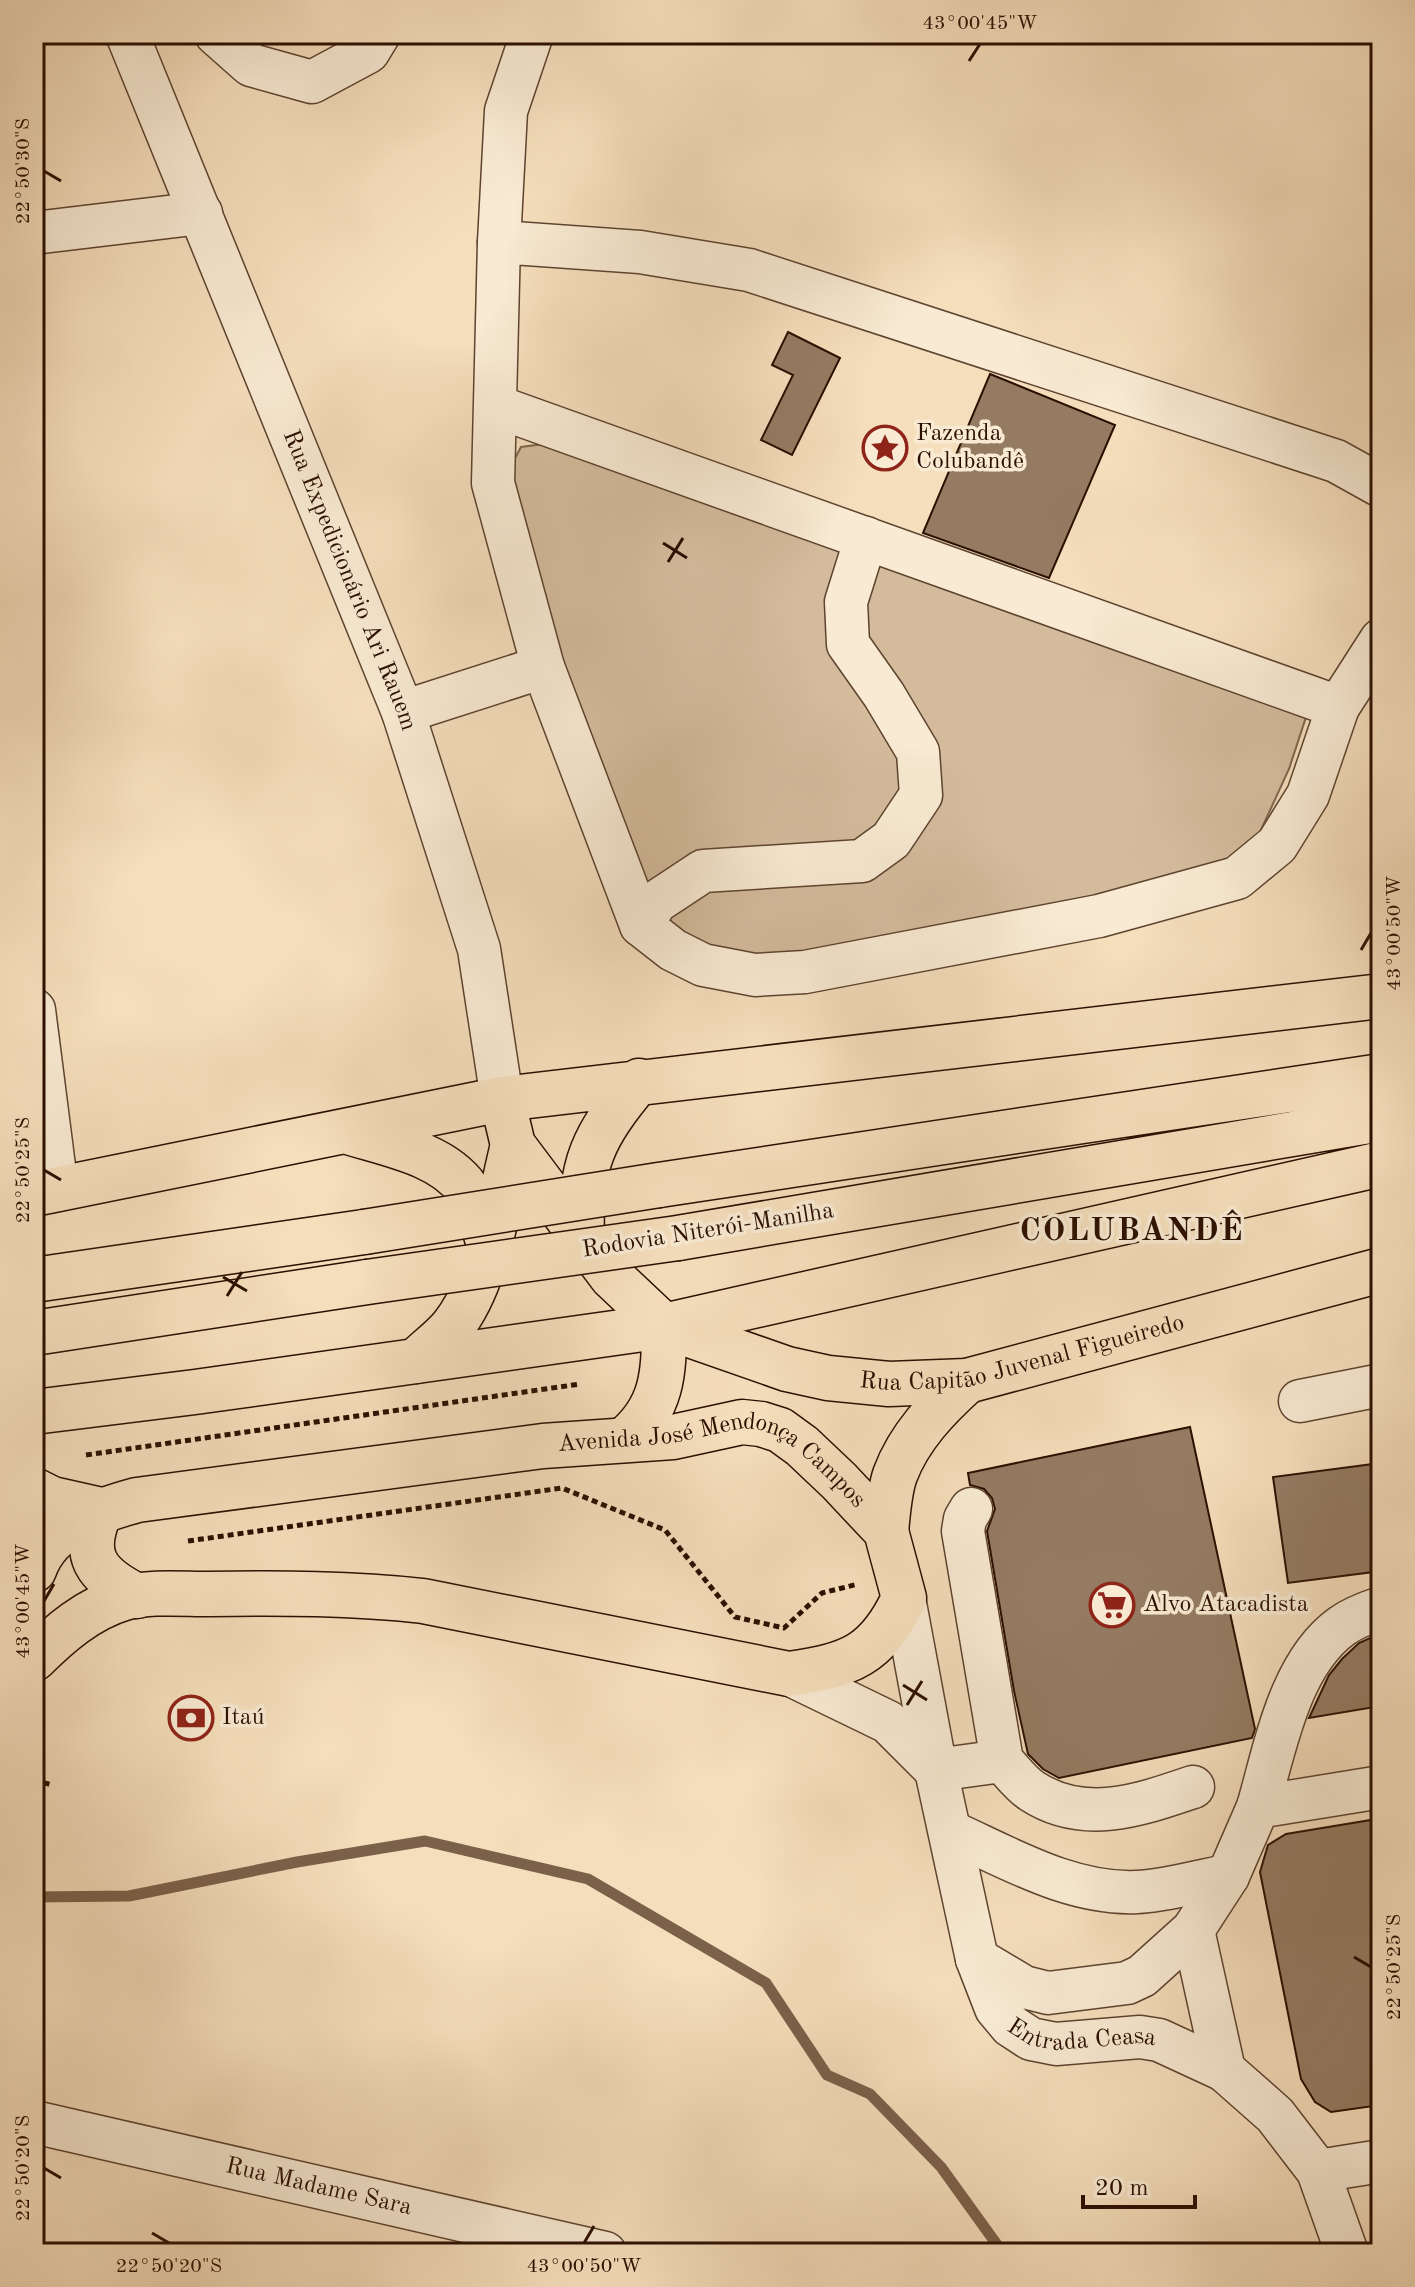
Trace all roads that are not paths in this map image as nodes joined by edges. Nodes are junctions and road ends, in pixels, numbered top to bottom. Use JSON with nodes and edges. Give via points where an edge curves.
{"nodes":[{"id":1,"x":127,"y":34,"type":"edge"},
{"id":2,"x":216,"y":34,"type":"edge"},
{"id":3,"x":379,"y":34,"type":"edge"},
{"id":4,"x":532,"y":34,"type":"edge"},
{"id":5,"x":201,"y":213,"type":"junction"},
{"id":6,"x":34,"y":233,"type":"edge"},
{"id":7,"x":499,"y":242,"type":"junction"},
{"id":8,"x":495,"y":406,"type":"junction"},
{"id":9,"x":1381,"y":486,"type":"edge"},
{"id":10,"x":866,"y":538,"type":"junction"},
{"id":11,"x":1381,"y":640,"type":"edge"},
{"id":12,"x":543,"y":667,"type":"junction"},
{"id":13,"x":1338,"y":707,"type":"junction"},
{"id":14,"x":403,"y":712,"type":"junction"},
{"id":15,"x":641,"y":925,"type":"junction"},
{"id":16,"x":1381,"y":996,"type":"edge"},
{"id":17,"x":34,"y":1010,"type":"edge"},
{"id":18,"x":1381,"y":1076,"type":"edge"},
{"id":19,"x":639,"y":1081,"type":"junction"},
{"id":20,"x":502,"y":1099,"type":"junction"},
{"id":21,"x":1381,"y":1119,"type":"edge"},
{"id":22,"x":343,"y":1130,"type":"junction"},
{"id":23,"x":513,"y":1145,"type":"junction"},
{"id":24,"x":1381,"y":1164,"type":"edge"},
{"id":25,"x":46,"y":1192,"type":"edge"},
{"id":26,"x":582,"y":1237,"type":"junction"},
{"id":27,"x":488,"y":1241,"type":"junction"},
{"id":28,"x":1381,"y":1270,"type":"edge"},
{"id":29,"x":34,"y":1280,"type":"edge"},
{"id":30,"x":664,"y":1326,"type":"junction"},
{"id":31,"x":34,"y":1333,"type":"edge"},
{"id":32,"x":416,"y":1361,"type":"junction"},
{"id":33,"x":967,"y":1381,"type":"junction"},
{"id":34,"x":1381,"y":1385,"type":"edge"},
{"id":35,"x":1300,"y":1401,"type":"dead end"},
{"id":36,"x":34,"y":1412,"type":"edge"},
{"id":37,"x":624,"y":1440,"type":"junction"},
{"id":38,"x":34,"y":1490,"type":"edge"},
{"id":39,"x":971,"y":1509,"type":"dead end"},
{"id":40,"x":101,"y":1510,"type":"junction"},
{"id":41,"x":886,"y":1531,"type":"junction"},
{"id":42,"x":35,"y":1565,"type":"edge"},
{"id":43,"x":887,"y":1589,"type":"junction"},
{"id":44,"x":137,"y":1596,"type":"junction"},
{"id":45,"x":1381,"y":1608,"type":"edge"},
{"id":46,"x":34,"y":1659,"type":"edge"},
{"id":47,"x":789,"y":1674,"type":"junction"},
{"id":48,"x":1002,"y":1761,"type":"junction"},
{"id":49,"x":936,"y":1770,"type":"junction"},
{"id":50,"x":1193,"y":1787,"type":"dead end"},
{"id":51,"x":1381,"y":1787,"type":"edge"},
{"id":52,"x":1258,"y":1807,"type":"junction"},
{"id":53,"x":951,"y":1832,"type":"junction"},
{"id":54,"x":1228,"y":1876,"type":"junction"},
{"id":55,"x":1193,"y":1930,"type":"junction"},
{"id":56,"x":977,"y":1959,"type":"junction"},
{"id":57,"x":1224,"y":2070,"type":"junction"},
{"id":58,"x":34,"y":2122,"type":"edge"},
{"id":59,"x":1381,"y":2161,"type":"edge"},
{"id":60,"x":1318,"y":2171,"type":"junction"},
{"id":61,"x":605,"y":2253,"type":"edge"},
{"id":62,"x":1347,"y":2253,"type":"edge"}],
"edges":[{"from":1,"to":5,"type":"street","name":"Rua Expedicionário Ari Rauem"},
{"from":2,"to":3,"type":"street","via":[[251,65],[312,82],[368,52]]},
{"from":4,"to":7,"type":"street","via":[[506,111]]},
{"from":5,"to":6,"type":"street"},
{"from":5,"to":14,"type":"street","name":"Rua Expedicionário Ari Rauem"},
{"from":7,"to":8,"type":"street"},
{"from":7,"to":9,"type":"street","via":[[640,252],[749,270],[1336,461]]},
{"from":8,"to":10,"type":"street"},
{"from":8,"to":12,"type":"street","via":[[493,483]]},
{"from":10,"to":13,"type":"street"},
{"from":10,"to":15,"type":"street","via":[[846,602],[848,644],[918,752],[921,795],[891,840],[862,861],[703,871],[656,902]]},
{"from":11,"to":13,"type":"street"},
{"from":12,"to":14,"type":"street"},
{"from":12,"to":15,"type":"street"},
{"from":13,"to":15,"type":"street","via":[[1308,795],[1277,845],[1237,878],[1099,916],[805,972],[755,975],[703,965]]},
{"from":14,"to":20,"type":"street","name":"Rua Expedicionário Ari Rauem","via":[[479,949]]},
{"from":16,"to":19,"type":"main road"},
{"from":17,"to":25,"type":"street"},
{"from":18,"to":29,"type":"main road","bridge":true},
{"from":19,"to":20,"type":"main road"},
{"from":19,"to":26,"type":"main road","via":[[592,1150],[584,1174]]},
{"from":20,"to":22,"type":"main road"},
{"from":20,"to":23,"type":"main road","name":"Rua Expedicionário Ari Rauem"},
{"from":21,"to":31,"type":"main road","name":"Rodovia Niterói-Manilha","bridge":true,"via":[[678,1238]]},
{"from":22,"to":25,"type":"main road"},
{"from":22,"to":27,"type":"main road","via":[[450,1171],[466,1187]]},
{"from":23,"to":26,"type":"main road","name":"Rua Expedicionário Ari Rauem"},
{"from":23,"to":27,"type":"main road","name":"Rua Expedicionário Ari Rauem"},
{"from":24,"to":30,"type":"main road"},
{"from":26,"to":30,"type":"main road","name":"Rua Expedicionário Ari Rauem","via":[[612,1277]]},
{"from":27,"to":32,"type":"main road","name":"Rua Expedicionário Ari Rauem","via":[[474,1288],[452,1327]]},
{"from":28,"to":33,"type":"main road","name":"Rua Capitão Juvenal Figueiredo"},
{"from":30,"to":32,"type":"main road"},
{"from":30,"to":33,"type":"main road","name":"Rua Capitão Juvenal Figueiredo","via":[[828,1378],[889,1384]]},
{"from":30,"to":37,"type":"main road","via":[[657,1397],[641,1425]]},
{"from":32,"to":36,"type":"main road"},
{"from":33,"to":41,"type":"main road","via":[[922,1427],[894,1476]]},
{"from":34,"to":35,"type":"street"},
{"from":37,"to":40,"type":"main road","name":"Avenida José Mendonça Campos","via":[[196,1492]]},
{"from":37,"to":41,"type":"main road","name":"Avenida José Mendonça Campos","via":[[673,1437],[742,1422],[780,1430]]},
{"from":38,"to":40,"type":"main road"},
{"from":39,"to":48,"type":"street","via":[[963,1531]]},
{"from":40,"to":42,"type":"main road","name":"Avenida José Mendonça Campos","via":[[60,1533]]},
{"from":40,"to":44,"type":"main road","via":[[91,1532],[94,1560],[103,1575]]},
{"from":41,"to":43,"type":"main road","name":"Avenida José Mendonça Campos"},
{"from":42,"to":44,"type":"main road","via":[[98,1589]]},
{"from":43,"to":47,"type":"main road","via":[[895,1617],[877,1641],[843,1663]]},
{"from":43,"to":49,"type":"street","name":"Entrada Ceasa"},
{"from":44,"to":46,"type":"main road","via":[[84,1616]]},
{"from":44,"to":47,"type":"main road","via":[[363,1594],[423,1601]]},
{"from":45,"to":52,"type":"street","name":"Entrada Ceasa","via":[[1342,1626],[1312,1657],[1286,1707]]},
{"from":47,"to":49,"type":"street","via":[[888,1722]]},
{"from":48,"to":49,"type":"street"},
{"from":48,"to":50,"type":"street","via":[[1031,1791],[1062,1806],[1103,1811]]},
{"from":49,"to":53,"type":"street","name":"Entrada Ceasa"},
{"from":51,"to":52,"type":"street"},
{"from":52,"to":54,"type":"street","name":"Entrada Ceasa"},
{"from":53,"to":54,"type":"street","via":[[1086,1887],[1137,1892]]},
{"from":53,"to":56,"type":"street","name":"Entrada Ceasa"},
{"from":54,"to":55,"type":"street","name":"Entrada Ceasa"},
{"from":55,"to":56,"type":"street","name":"Entrada Ceasa","via":[[1127,1983],[1048,1993],[1024,1987]]},
{"from":55,"to":57,"type":"street"},
{"from":56,"to":57,"type":"street","name":"Entrada Ceasa","via":[[996,2008],[1031,2039],[1056,2044],[1159,2040]]},
{"from":57,"to":60,"type":"street","name":"Entrada Ceasa","via":[[1275,2115]]},
{"from":58,"to":61,"type":"street","name":"Rua Madame Sara"},
{"from":59,"to":60,"type":"street"},
{"from":60,"to":62,"type":"street","name":"Entrada Ceasa"}]}
